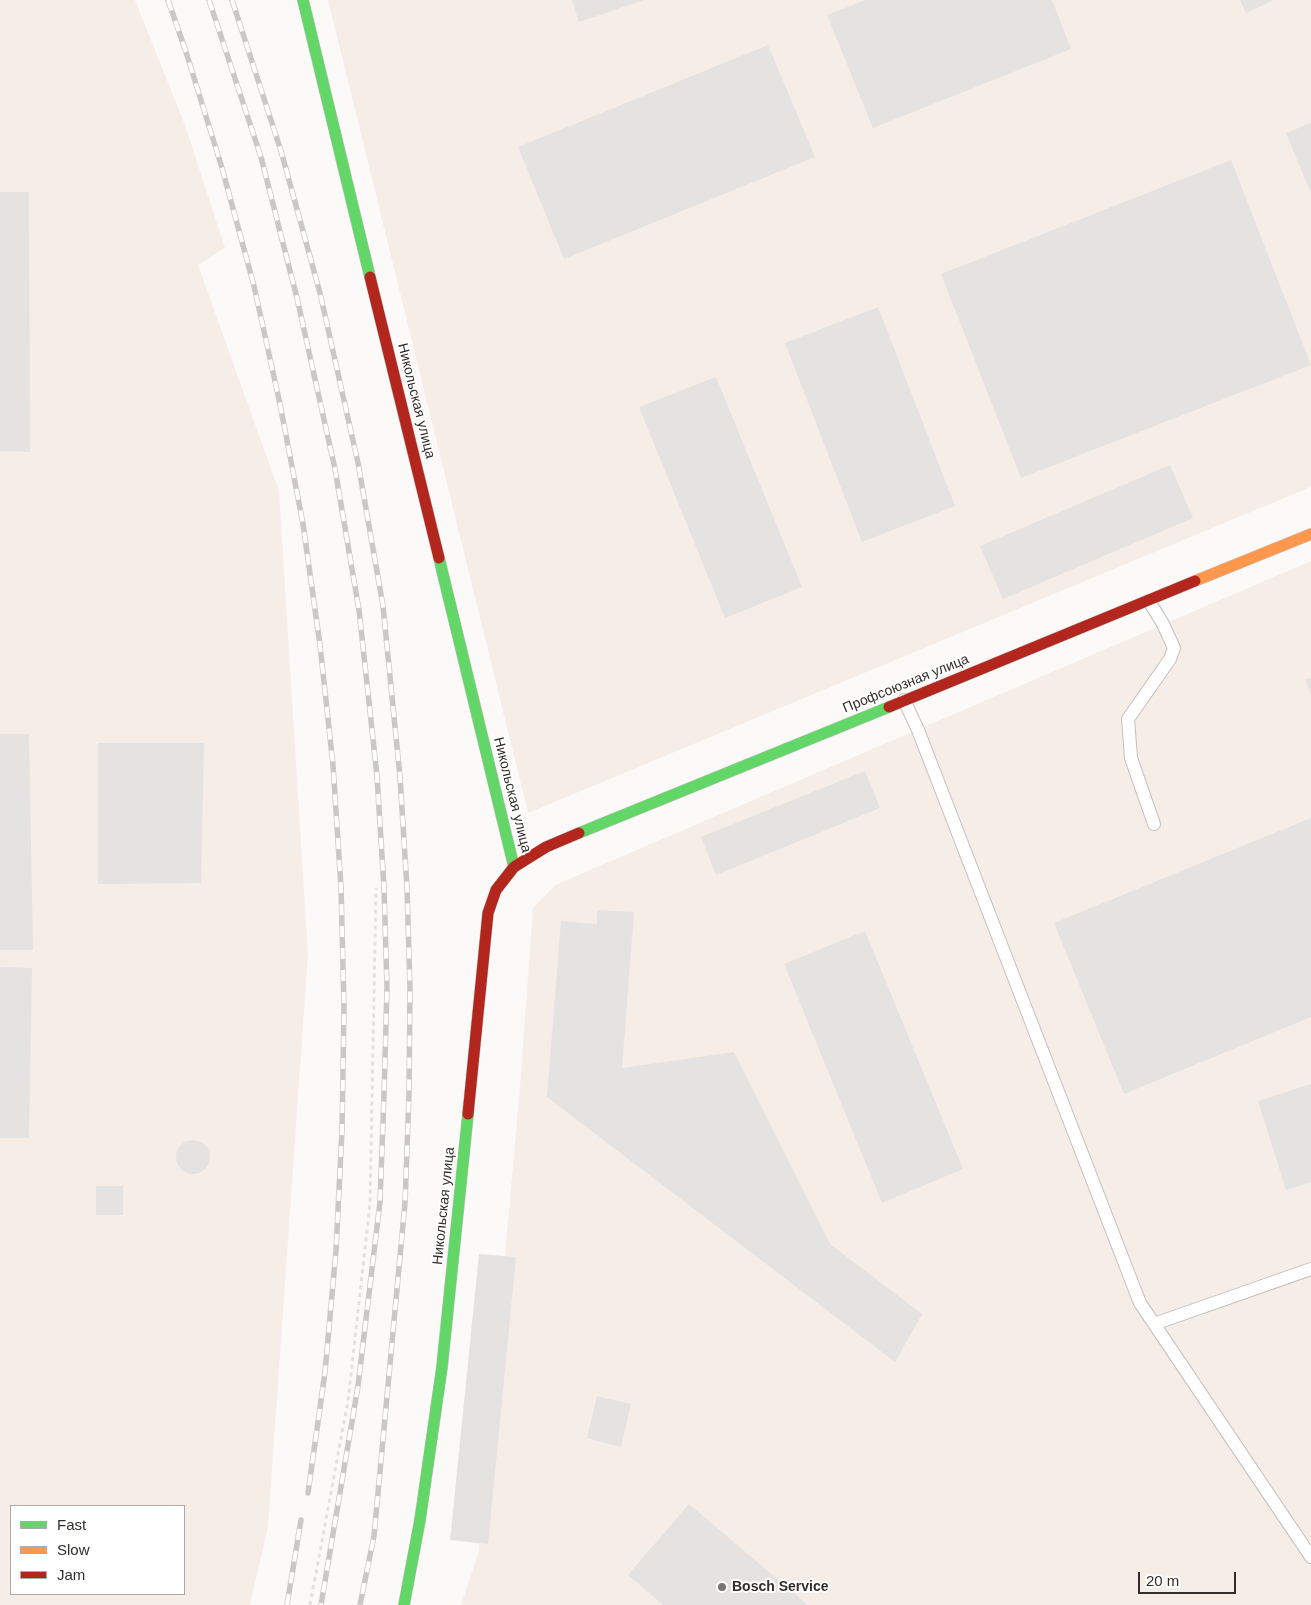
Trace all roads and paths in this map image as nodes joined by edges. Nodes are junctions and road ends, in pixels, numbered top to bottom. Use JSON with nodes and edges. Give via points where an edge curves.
{"nodes":[{"id":1,"x":303,"y":0,"type":"edge"},
{"id":2,"x":1311,"y":534,"type":"edge"},
{"id":3,"x":1149,"y":602,"type":"junction"},
{"id":4,"x":904,"y":700,"type":"junction"},
{"id":5,"x":1154,"y":824,"type":"dead end"},
{"id":6,"x":514,"y":867,"type":"junction"},
{"id":7,"x":376,"y":888,"type":"dead end"},
{"id":8,"x":1311,"y":1269,"type":"edge"},
{"id":9,"x":1154,"y":1324,"type":"junction"},
{"id":10,"x":1311,"y":1557,"type":"edge"},
{"id":11,"x":310,"y":1605,"type":"edge"},
{"id":12,"x":404,"y":1605,"type":"edge"}],
"edges":[{"from":1,"to":6,"type":"street","name":"Никольская улица"},
{"from":2,"to":3,"type":"street","name":"Профсоюзная улица"},
{"from":3,"to":4,"type":"street","name":"Профсоюзная улица"},
{"from":3,"to":5,"type":"lane","via":[[1174,648],[1170,659],[1128,719],[1131,758]]},
{"from":4,"to":6,"type":"street","name":"Профсоюзная улица","via":[[546,848]]},
{"from":4,"to":9,"type":"lane","via":[[1140,1303]]},
{"from":6,"to":12,"type":"street","name":"Никольская улица","via":[[496,890],[488,913],[442,1366]]},
{"from":7,"to":11,"type":"path","via":[[370,1204],[348,1401]]},
{"from":8,"to":9,"type":"lane"},
{"from":9,"to":10,"type":"lane"}]}
